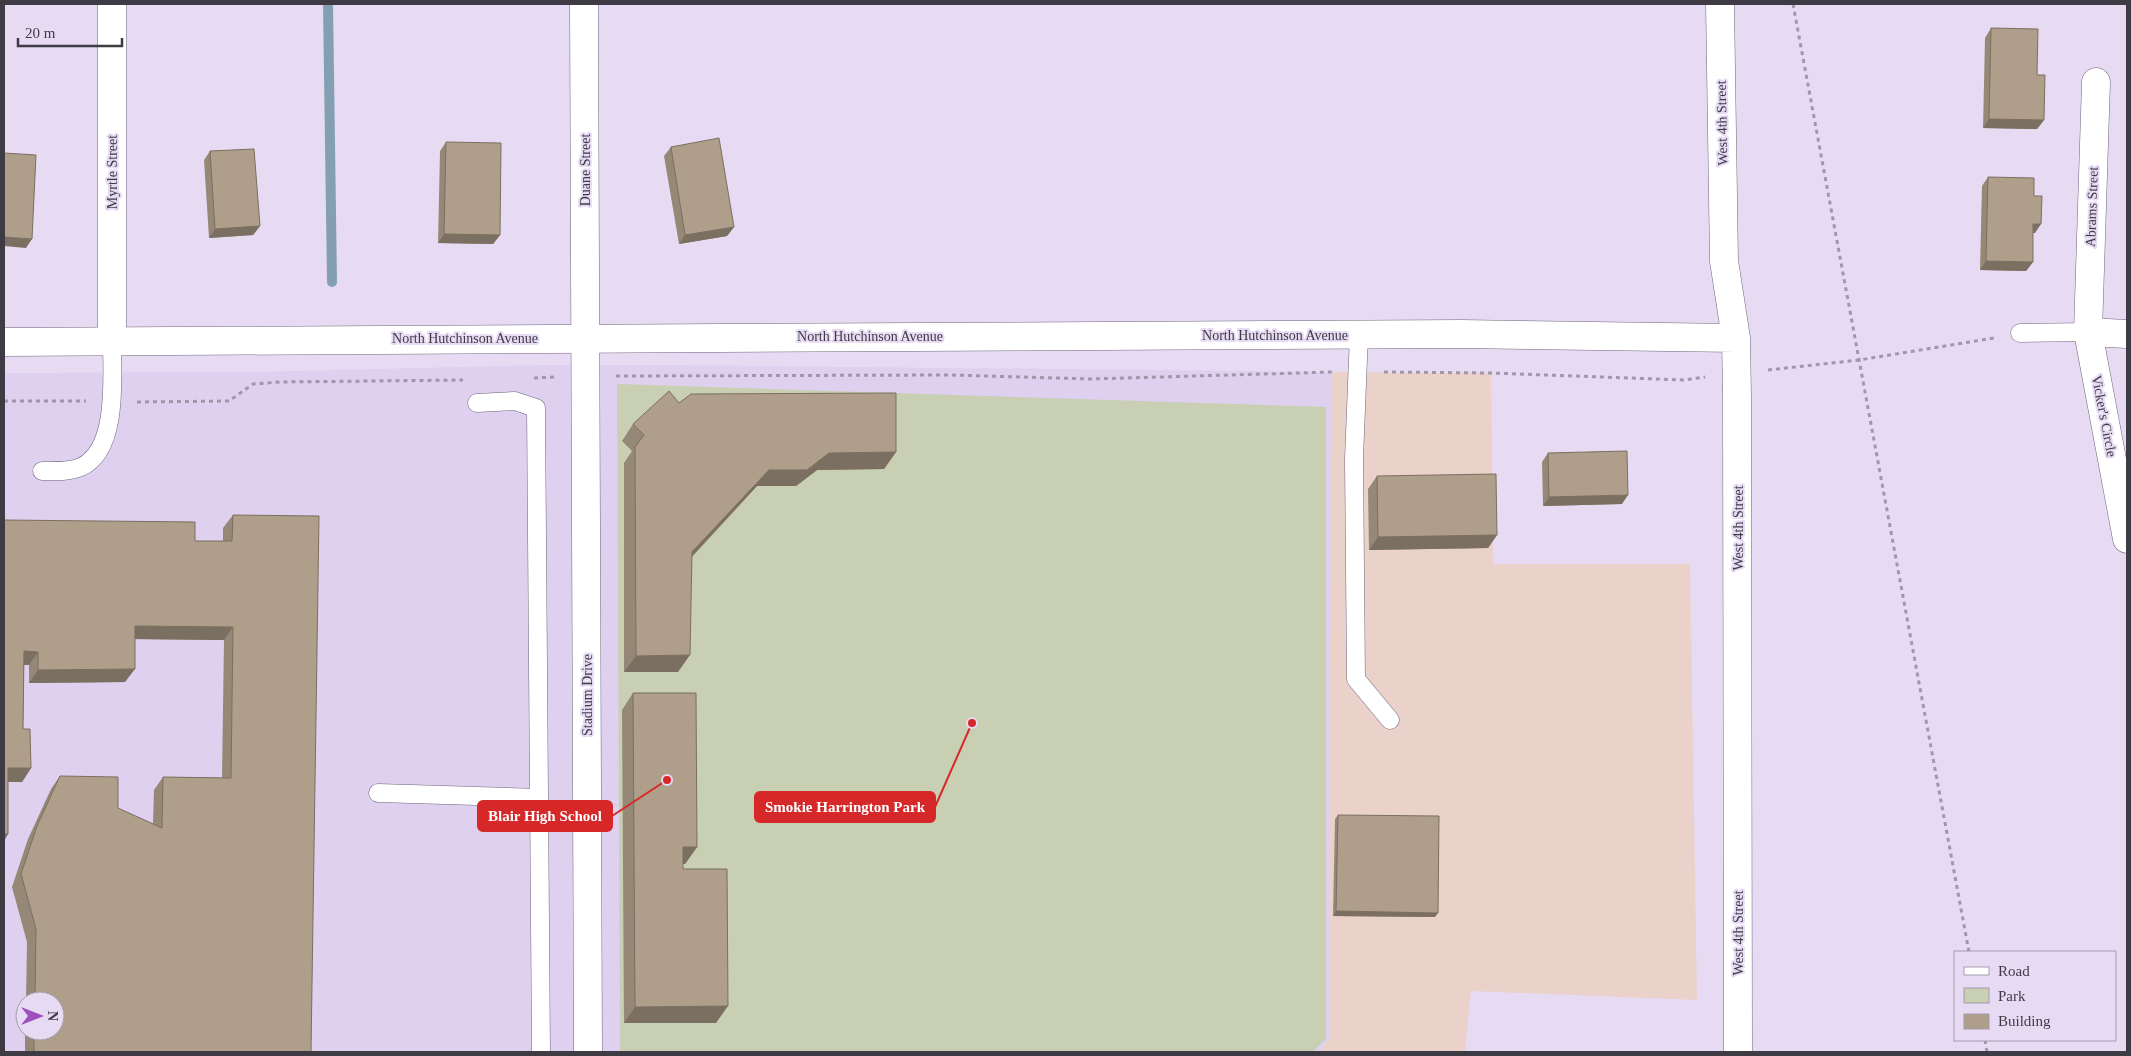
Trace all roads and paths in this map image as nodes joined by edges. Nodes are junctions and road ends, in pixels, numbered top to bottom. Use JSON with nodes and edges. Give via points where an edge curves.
{"nodes":[{"id":1,"x":112,"y":4,"type":"edge"},
{"id":2,"x":584,"y":4,"type":"edge"},
{"id":3,"x":1720,"y":4,"type":"edge"},
{"id":4,"x":1793,"y":4,"type":"edge"},
{"id":5,"x":2096,"y":82,"type":"dead end"},
{"id":6,"x":2088,"y":332,"type":"junction"},
{"id":7,"x":2020,"y":333,"type":"joint"},
{"id":8,"x":1359,"y":334,"type":"junction"},
{"id":9,"x":2127,"y":334,"type":"edge"},
{"id":10,"x":585,"y":337,"type":"junction"},
{"id":11,"x":1736,"y":338,"type":"junction"},
{"id":12,"x":112,"y":341,"type":"junction"},
{"id":13,"x":4,"y":342,"type":"edge"},
{"id":14,"x":1859,"y":360,"type":"junction"},
{"id":15,"x":1759,"y":371,"type":"dead end"},
{"id":16,"x":1357,"y":372,"type":"junction"},
{"id":17,"x":585,"y":377,"type":"junction"},
{"id":18,"x":532,"y":378,"type":"dead end"},
{"id":19,"x":466,"y":380,"type":"dead end"},
{"id":20,"x":1684,"y":380,"type":"dead end"},
{"id":21,"x":112,"y":400,"type":"junction"},
{"id":22,"x":4,"y":401,"type":"edge"},
{"id":23,"x":477,"y":403,"type":"dead end"},
{"id":24,"x":42,"y":470,"type":"dead end"},
{"id":25,"x":2127,"y":539,"type":"edge"},
{"id":26,"x":1390,"y":720,"type":"dead end"},
{"id":27,"x":378,"y":793,"type":"dead end"},
{"id":28,"x":539,"y":798,"type":"junction"},
{"id":29,"x":1969,"y":951,"type":"edge"},
{"id":30,"x":542,"y":1052,"type":"edge"},
{"id":31,"x":588,"y":1052,"type":"edge"},
{"id":32,"x":1738,"y":1052,"type":"edge"}],
"edges":[{"from":1,"to":12,"type":"main road","name":"Myrtle Street"},
{"from":2,"to":10,"type":"main road","name":"Duane Street"},
{"from":3,"to":11,"type":"main road","name":"West 4th Street","via":[[1724,261]]},
{"from":4,"to":14,"type":"path"},
{"from":5,"to":6,"type":"main road","name":"Abrams Street"},
{"from":6,"to":7,"type":"lane"},
{"from":6,"to":9,"type":"main road"},
{"from":6,"to":25,"type":"main road","name":"Vicker's Circle"},
{"from":7,"to":14,"type":"path"},
{"from":8,"to":10,"type":"main road","name":"North Hutchinson Avenue"},
{"from":8,"to":11,"type":"main road","name":"North Hutchinson Avenue"},
{"from":8,"to":16,"type":"lane"},
{"from":10,"to":12,"type":"main road","name":"North Hutchinson Avenue"},
{"from":10,"to":17,"type":"main road","name":"Stadium Drive"},
{"from":11,"to":32,"type":"main road","name":"West 4th Street"},
{"from":12,"to":13,"type":"main road","name":"North Hutchinson Avenue"},
{"from":12,"to":21,"type":"lane"},
{"from":14,"to":15,"type":"path"},
{"from":14,"to":29,"type":"path"},
{"from":16,"to":17,"type":"path","via":[[1091,378],[847,375]]},
{"from":16,"to":20,"type":"path"},
{"from":16,"to":26,"type":"lane","via":[[1354,459],[1356,679]]},
{"from":17,"to":18,"type":"path"},
{"from":17,"to":31,"type":"main road","name":"Stadium Drive"},
{"from":19,"to":21,"type":"path","via":[[280,382],[253,384],[229,401]]},
{"from":21,"to":22,"type":"path"},
{"from":21,"to":24,"type":"lane","via":[[105,437],[92,460],[70,470]]},
{"from":23,"to":28,"type":"lane","via":[[515,401],[536,408]]},
{"from":27,"to":28,"type":"lane"},
{"from":28,"to":30,"type":"lane"}]}
